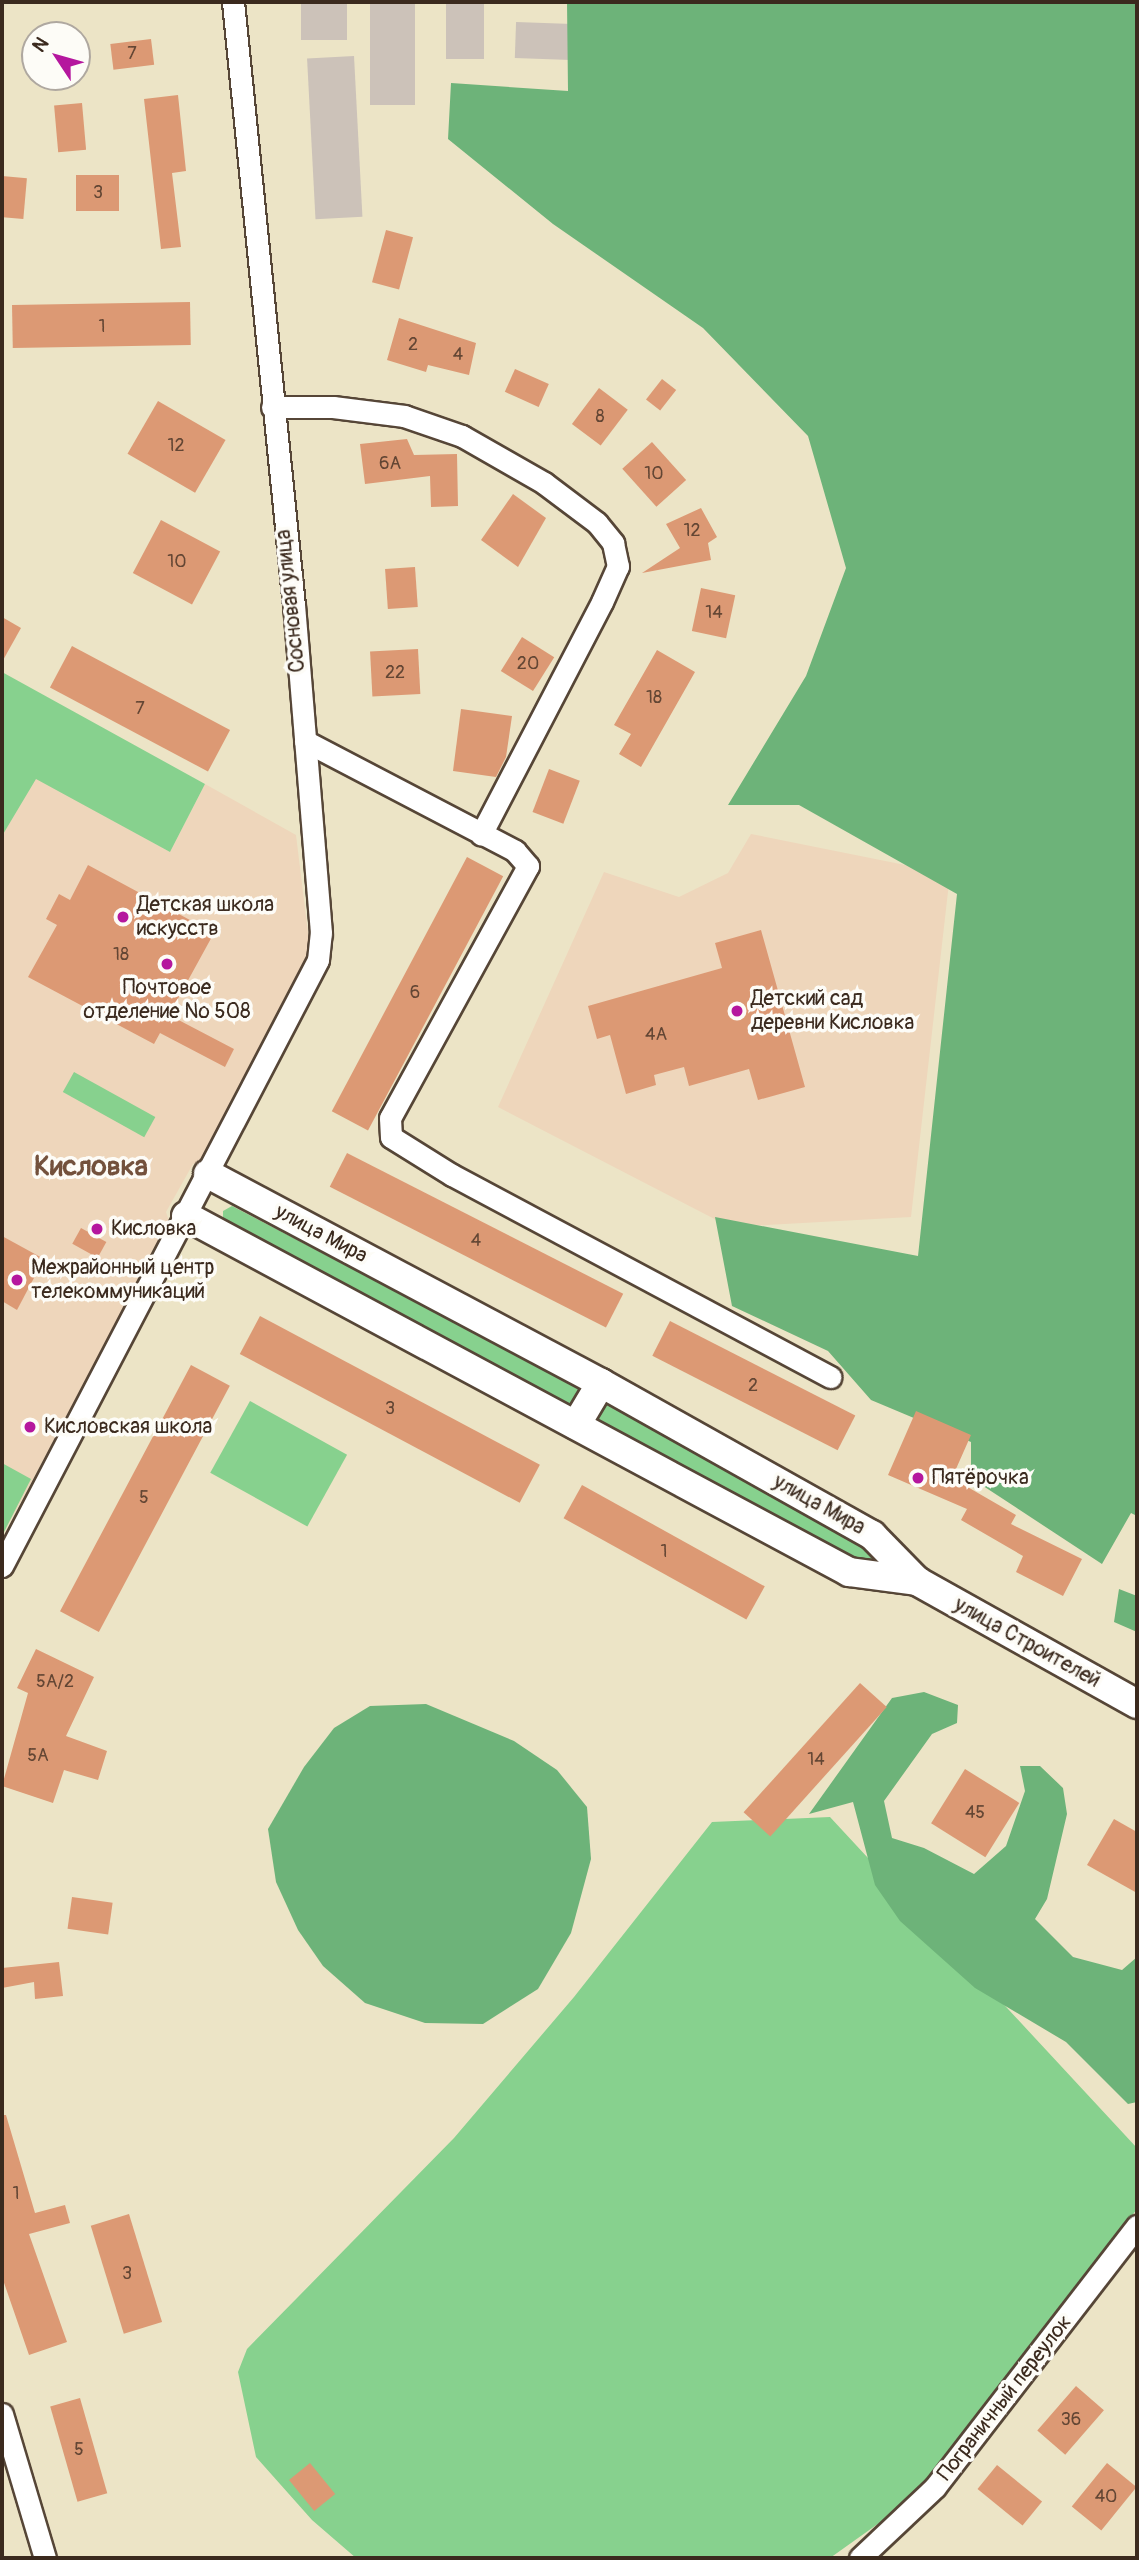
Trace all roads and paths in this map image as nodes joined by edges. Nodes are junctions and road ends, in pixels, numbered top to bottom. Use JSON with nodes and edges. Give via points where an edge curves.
{"nodes":[{"id":1,"x":233,"y":2,"type":"edge"},
{"id":2,"x":272,"y":407,"type":"junction"},
{"id":3,"x":305,"y":741,"type":"junction"},
{"id":4,"x":481,"y":834,"type":"junction"},
{"id":5,"x":208,"y":1174,"type":"junction"},
{"id":6,"x":186,"y":1216,"type":"junction"},
{"id":7,"x":831,"y":1377,"type":"dead end"},
{"id":8,"x":601,"y":1383,"type":"junction"},
{"id":9,"x":576,"y":1425,"type":"junction"},
{"id":10,"x":2,"y":1566,"type":"edge"},
{"id":11,"x":917,"y":1581,"type":"junction"},
{"id":12,"x":1137,"y":1703,"type":"edge"},
{"id":13,"x":1137,"y":2225,"type":"edge"},
{"id":14,"x":2,"y":2414,"type":"edge"},
{"id":15,"x":45,"y":2558,"type":"edge"},
{"id":16,"x":860,"y":2558,"type":"edge"}],
"edges":[{"from":1,"to":2,"type":"street","name":"Сосновая улица"},
{"from":2,"to":3,"type":"street","name":"Сосновая улица"},
{"from":2,"to":4,"type":"street","via":[[333,407],[404,416],[462,436],[544,483],[597,523],[613,543],[618,566],[602,602]]},
{"from":3,"to":4,"type":"street"},
{"from":3,"to":5,"type":"street","name":"Сосновая улица","via":[[320,933],[318,960]]},
{"from":4,"to":7,"type":"street","via":[[515,852],[528,866],[390,1118],[391,1137],[452,1175]]},
{"from":5,"to":6,"type":"street","name":"Сосновая улица"},
{"from":5,"to":8,"type":"street","name":"улица Мира"},
{"from":6,"to":9,"type":"street"},
{"from":6,"to":10,"type":"street","name":"Сосновая улица"},
{"from":8,"to":9,"type":"street"},
{"from":8,"to":11,"type":"street","name":"улица Мира","via":[[872,1535]]},
{"from":9,"to":11,"type":"street","via":[[849,1572]]},
{"from":11,"to":12,"type":"street","name":"улица Строителей"},
{"from":13,"to":16,"type":"street","name":"Пограничный переулок","via":[[935,2487]]},
{"from":14,"to":15,"type":"street"}]}
